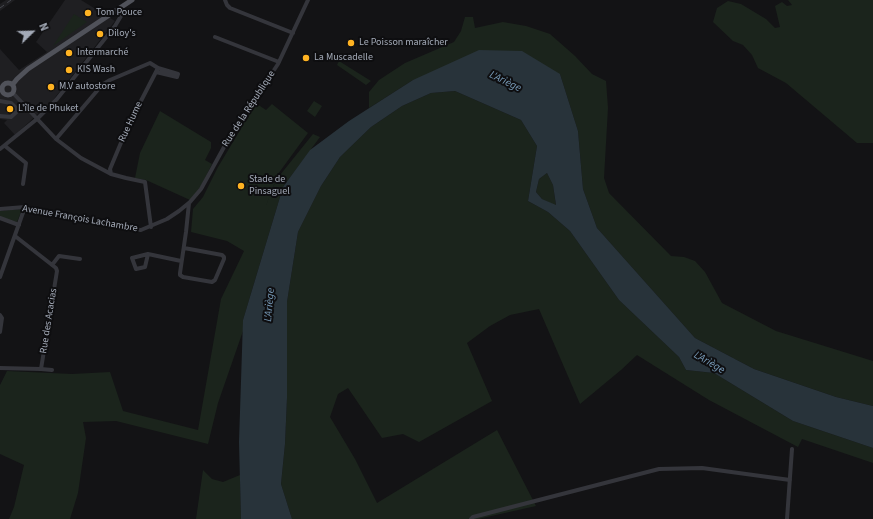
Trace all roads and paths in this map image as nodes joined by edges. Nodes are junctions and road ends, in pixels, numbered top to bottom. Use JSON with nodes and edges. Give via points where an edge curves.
{"nodes":[{"id":1,"x":132,"y":0,"type":"edge"},
{"id":2,"x":225,"y":0,"type":"edge"},
{"id":3,"x":308,"y":0,"type":"edge"},
{"id":4,"x":120,"y":8,"type":"junction"},
{"id":5,"x":293,"y":33,"type":"junction"},
{"id":6,"x":215,"y":37,"type":"dead end"},
{"id":7,"x":279,"y":62,"type":"junction"},
{"id":8,"x":158,"y":68,"type":"junction"},
{"id":9,"x":156,"y":72,"type":"junction"},
{"id":10,"x":13,"y":84,"type":"junction"},
{"id":11,"x":1,"y":91,"type":"edge"},
{"id":12,"x":13,"y":93,"type":"junction"},
{"id":13,"x":0,"y":101,"type":"edge"},
{"id":14,"x":24,"y":105,"type":"junction"},
{"id":15,"x":18,"y":110,"type":"junction"},
{"id":16,"x":0,"y":116,"type":"edge"},
{"id":17,"x":36,"y":119,"type":"junction"},
{"id":18,"x":56,"y":139,"type":"junction"},
{"id":19,"x":5,"y":146,"type":"junction"},
{"id":20,"x":0,"y":149,"type":"edge"},
{"id":21,"x":111,"y":174,"type":"junction"},
{"id":22,"x":23,"y":184,"type":"dead end"},
{"id":23,"x":189,"y":203,"type":"junction"},
{"id":24,"x":25,"y":208,"type":"junction"},
{"id":25,"x":0,"y":209,"type":"edge"},
{"id":26,"x":179,"y":211,"type":"junction"},
{"id":27,"x":0,"y":218,"type":"edge"},
{"id":28,"x":187,"y":218,"type":"junction"},
{"id":29,"x":19,"y":225,"type":"junction"},
{"id":30,"x":151,"y":227,"type":"junction"},
{"id":31,"x":15,"y":236,"type":"junction"},
{"id":32,"x":184,"y":248,"type":"junction"},
{"id":33,"x":148,"y":254,"type":"dead end"},
{"id":34,"x":80,"y":259,"type":"dead end"},
{"id":35,"x":181,"y":261,"type":"junction"},
{"id":36,"x":52,"y":265,"type":"junction"},
{"id":37,"x":0,"y":277,"type":"edge"},
{"id":38,"x":0,"y":315,"type":"edge"},
{"id":39,"x":0,"y":332,"type":"edge"},
{"id":40,"x":0,"y":368,"type":"edge"},
{"id":41,"x":41,"y":369,"type":"junction"},
{"id":42,"x":52,"y":370,"type":"dead end"},
{"id":43,"x":792,"y":450,"type":"dead end"},
{"id":44,"x":790,"y":480,"type":"junction"},
{"id":45,"x":471,"y":519,"type":"edge"},
{"id":46,"x":788,"y":519,"type":"edge"}],
"edges":[{"from":1,"to":4,"type":"main road"},
{"from":2,"to":5,"type":"street","via":[[230,8]]},
{"from":3,"to":5,"type":"street","name":"Rue de la République"},
{"from":4,"to":10,"type":"main road","via":[[28,69]]},
{"from":4,"to":17,"type":"street","via":[[122,16],[113,28],[57,99]]},
{"from":5,"to":7,"type":"street","name":"Rue de la République"},
{"from":6,"to":7,"type":"street"},
{"from":7,"to":23,"type":"street","name":"Rue de la République","via":[[229,138],[201,189]]},
{"from":8,"to":9,"type":"street","name":"Rue Hume"},
{"from":8,"to":9,"type":"street","via":[[178,74],[177,77]]},
{"from":8,"to":18,"type":"street","via":[[150,63],[102,85]]},
{"from":9,"to":21,"type":"street","name":"Rue Hume","via":[[128,126],[110,169]]},
{"from":10,"to":11,"type":"main road","via":[[5,83]]},
{"from":10,"to":12,"type":"main road"},
{"from":11,"to":12,"type":"main road","via":[[7,95]]},
{"from":12,"to":14,"type":"street"},
{"from":13,"to":15,"type":"street","via":[[11,103]]},
{"from":14,"to":15,"type":"street"},
{"from":14,"to":17,"type":"street"},
{"from":15,"to":16,"type":"street","via":[[11,117]]},
{"from":17,"to":18,"type":"street"},
{"from":17,"to":19,"type":"street"},
{"from":18,"to":21,"type":"street","via":[[81,158]]},
{"from":19,"to":20,"type":"street"},
{"from":19,"to":22,"type":"street","via":[[26,163]]},
{"from":21,"to":30,"type":"street","via":[[145,182]]},
{"from":23,"to":26,"type":"street","name":"Rue de la République"},
{"from":23,"to":28,"type":"street"},
{"from":24,"to":25,"type":"street","name":"Avenue François Lachambre"},
{"from":24,"to":29,"type":"street"},
{"from":24,"to":30,"type":"street","name":"Avenue François Lachambre","via":[[126,229],[141,230]]},
{"from":26,"to":28,"type":"street"},
{"from":26,"to":30,"type":"street","name":"Avenue François Lachambre"},
{"from":27,"to":29,"type":"street"},
{"from":28,"to":32,"type":"street"},
{"from":29,"to":31,"type":"street"},
{"from":31,"to":36,"type":"street"},
{"from":31,"to":37,"type":"street"},
{"from":32,"to":35,"type":"street"},
{"from":32,"to":35,"type":"street","via":[[222,255],[224,259],[212,282],[183,277],[180,272]]},
{"from":33,"to":35,"type":"street"},
{"from":34,"to":36,"type":"street","via":[[59,256]]},
{"from":36,"to":41,"type":"street","name":"Rue des Acacias","via":[[57,271]]},
{"from":38,"to":39,"type":"street"},
{"from":40,"to":41,"type":"street"},
{"from":41,"to":42,"type":"street"},
{"from":43,"to":44,"type":"street"},
{"from":44,"to":45,"type":"street","via":[[702,468],[658,469]]},
{"from":44,"to":46,"type":"street"}]}
